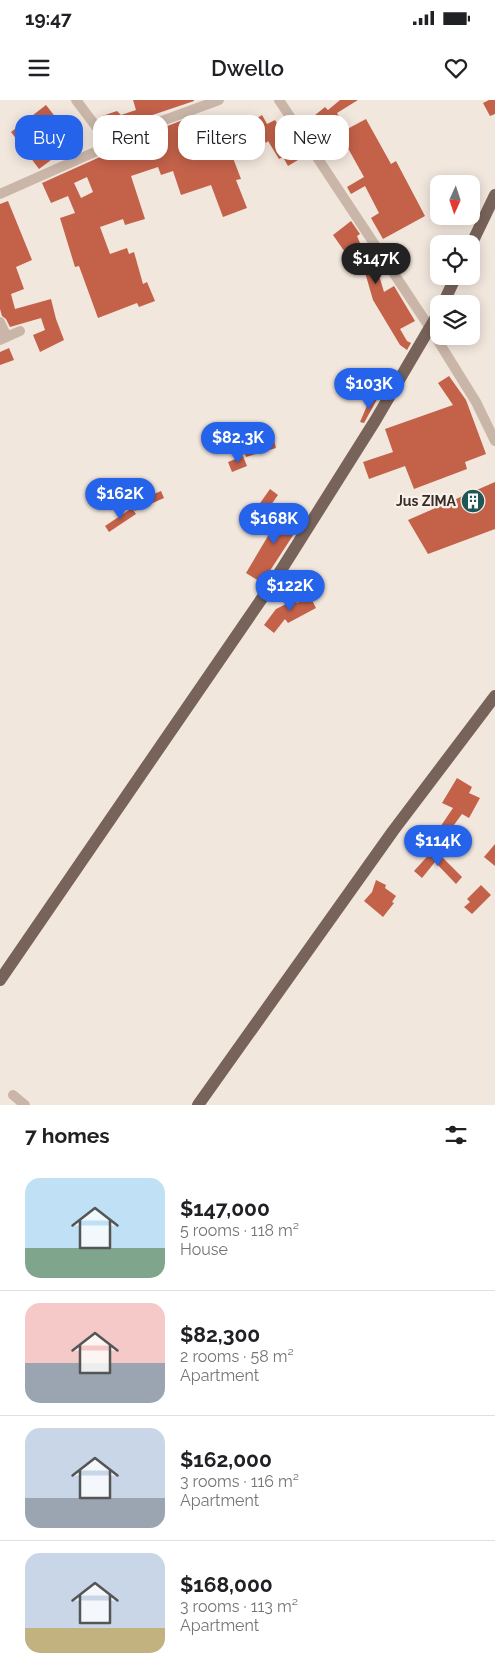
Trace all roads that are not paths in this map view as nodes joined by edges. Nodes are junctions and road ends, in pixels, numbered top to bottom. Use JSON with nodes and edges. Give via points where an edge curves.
{"nodes":[{"id":1,"x":76,"y":100,"type":"edge"},
{"id":2,"x":219,"y":100,"type":"edge"},
{"id":3,"x":280,"y":100,"type":"edge"},
{"id":4,"x":168,"y":119,"type":"edge"},
{"id":5,"x":93,"y":122,"type":"edge"},
{"id":6,"x":93,"y":153,"type":"edge"},
{"id":7,"x":0,"y":194,"type":"edge"},
{"id":8,"x":495,"y":195,"type":"edge"},
{"id":9,"x":476,"y":235,"type":"edge"},
{"id":10,"x":0,"y":322,"type":"edge"},
{"id":11,"x":430,"y":328,"type":"joint"},
{"id":12,"x":20,"y":331,"type":"dead end"},
{"id":13,"x":3,"y":339,"type":"edge"},
{"id":14,"x":441,"y":345,"type":"edge"},
{"id":15,"x":495,"y":441,"type":"edge"},
{"id":16,"x":495,"y":696,"type":"edge"},
{"id":17,"x":0,"y":980,"type":"edge"},
{"id":18,"x":13,"y":1095,"type":"dead end"},
{"id":19,"x":25,"y":1105,"type":"edge"},
{"id":20,"x":198,"y":1105,"type":"edge"}],
"edges":[{"from":1,"to":5,"type":"street"},
{"from":2,"to":4,"type":"street"},
{"from":3,"to":11,"type":"street"},
{"from":6,"to":7,"type":"street"},
{"from":8,"to":9,"type":"main road"},
{"from":10,"to":13,"type":"street"},
{"from":11,"to":17,"type":"main road","via":[[278,575]]},
{"from":12,"to":13,"type":"street"},
{"from":14,"to":15,"type":"street","via":[[476,402]]},
{"from":16,"to":20,"type":"main road","via":[[393,831]]},
{"from":18,"to":19,"type":"street"}]}
